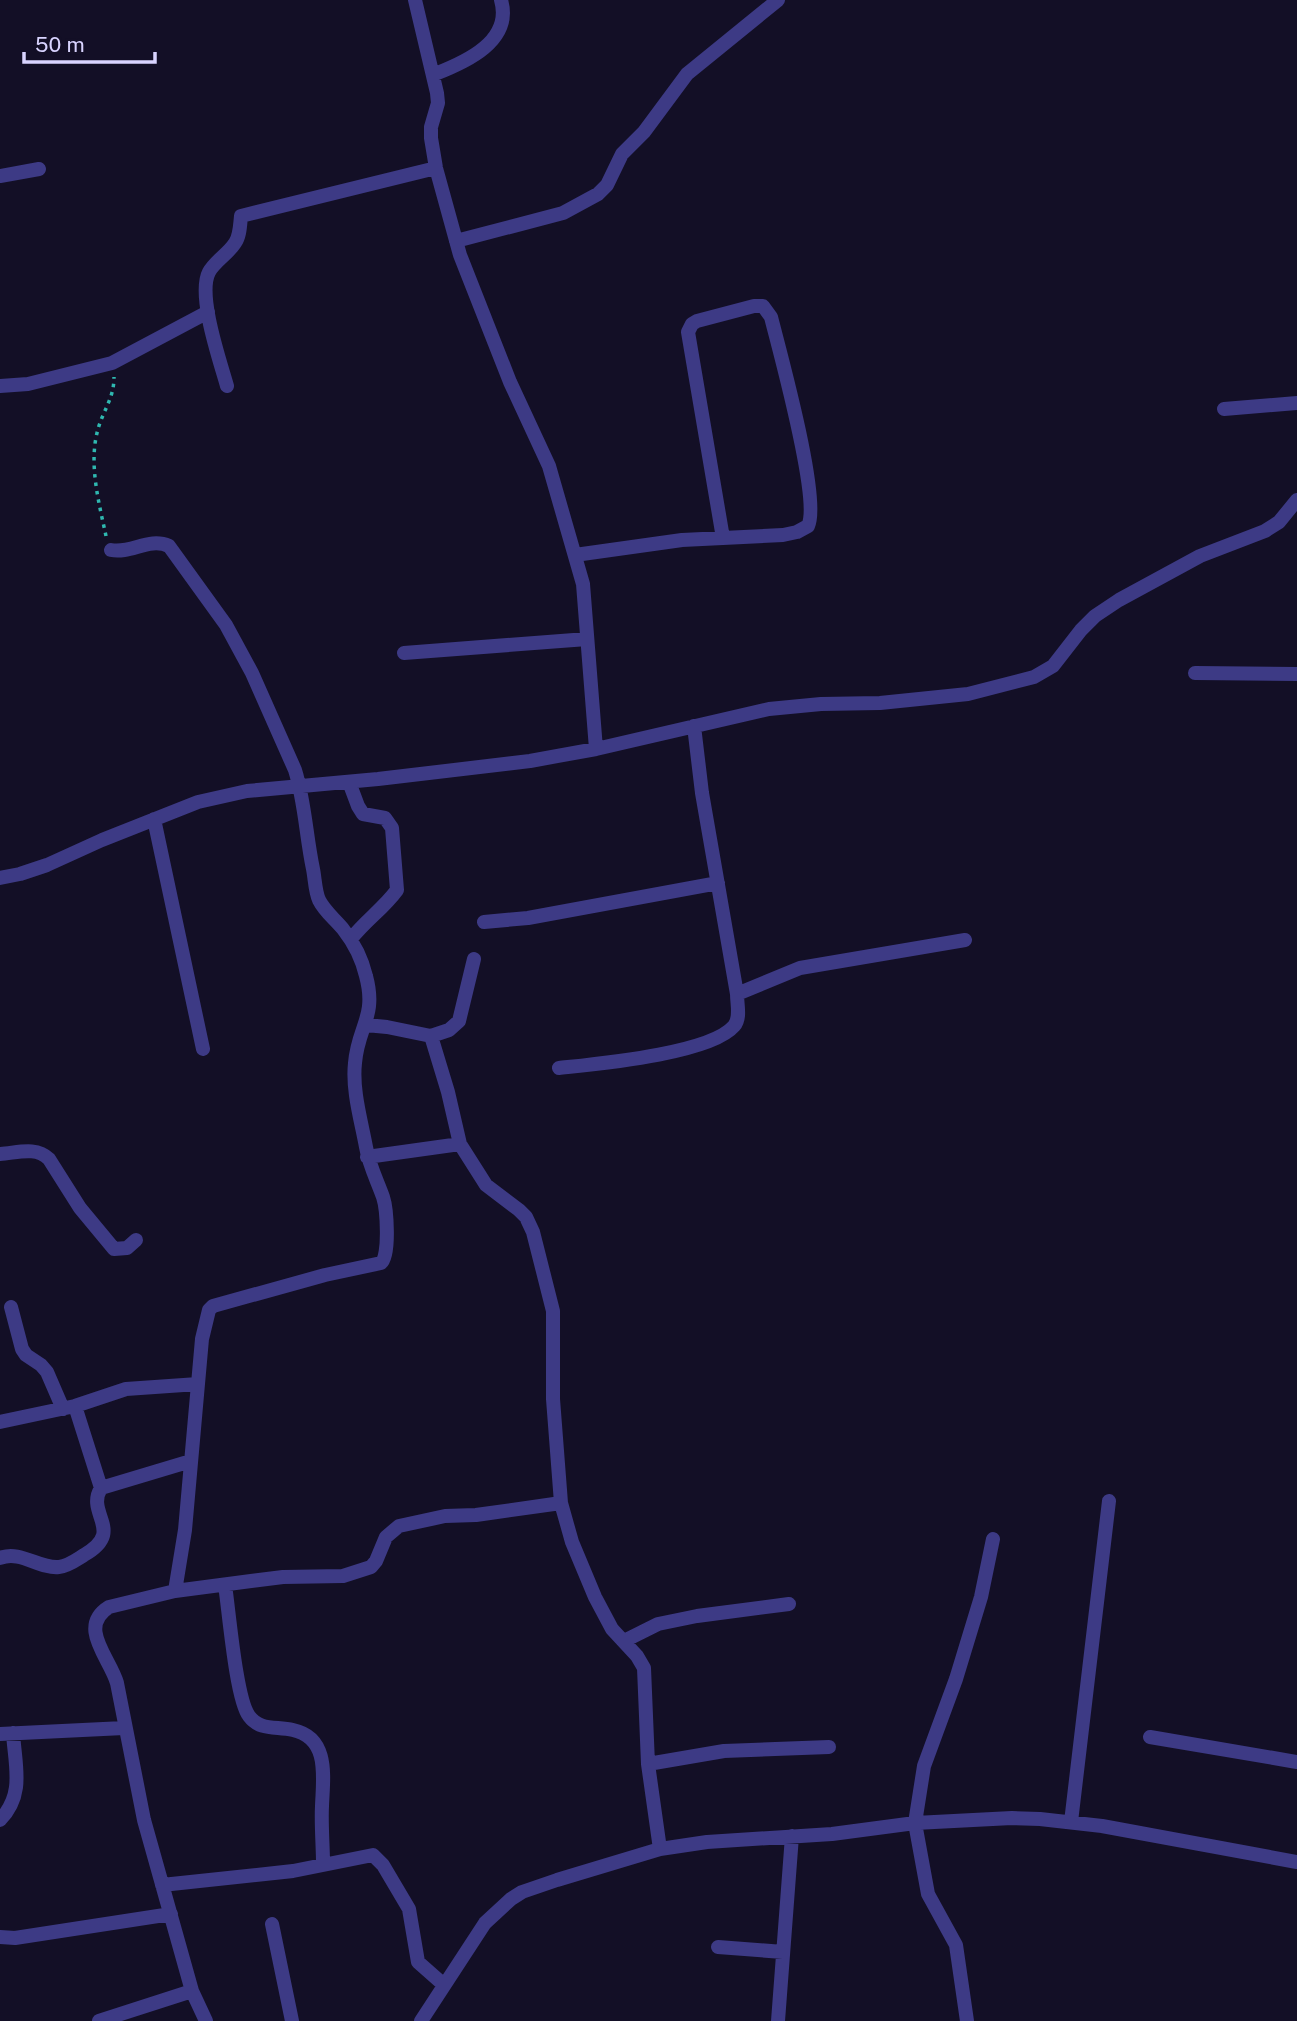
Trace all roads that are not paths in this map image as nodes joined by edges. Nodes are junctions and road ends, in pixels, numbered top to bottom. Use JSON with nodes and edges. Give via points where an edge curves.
{"nodes":[{"id":1,"x":415,"y":0,"type":"edge"},
{"id":2,"x":501,"y":0,"type":"edge"},
{"id":3,"x":778,"y":0,"type":"edge"},
{"id":4,"x":435,"y":74,"type":"junction"},
{"id":5,"x":436,"y":168,"type":"junction"},
{"id":6,"x":39,"y":169,"type":"dead end"},
{"id":7,"x":0,"y":176,"type":"edge"},
{"id":8,"x":456,"y":241,"type":"junction"},
{"id":9,"x":208,"y":312,"type":"junction"},
{"id":10,"x":0,"y":386,"type":"edge"},
{"id":11,"x":227,"y":386,"type":"dead end"},
{"id":12,"x":1297,"y":403,"type":"edge"},
{"id":13,"x":1224,"y":409,"type":"dead end"},
{"id":14,"x":1297,"y":500,"type":"edge"},
{"id":15,"x":723,"y":538,"type":"junction"},
{"id":16,"x":111,"y":550,"type":"road end"},
{"id":17,"x":575,"y":555,"type":"junction"},
{"id":18,"x":587,"y":639,"type":"junction"},
{"id":19,"x":404,"y":653,"type":"dead end"},
{"id":20,"x":1195,"y":673,"type":"dead end"},
{"id":21,"x":1297,"y":674,"type":"edge"},
{"id":22,"x":695,"y":726,"type":"junction"},
{"id":23,"x":596,"y":749,"type":"junction"},
{"id":24,"x":349,"y":782,"type":"junction"},
{"id":25,"x":300,"y":787,"type":"junction"},
{"id":26,"x":154,"y":819,"type":"junction"},
{"id":27,"x":0,"y":878,"type":"edge"},
{"id":28,"x":718,"y":883,"type":"junction"},
{"id":29,"x":484,"y":922,"type":"dead end"},
{"id":30,"x":351,"y":939,"type":"junction"},
{"id":31,"x":965,"y":940,"type":"dead end"},
{"id":32,"x":474,"y":959,"type":"dead end"},
{"id":33,"x":737,"y":995,"type":"junction"},
{"id":34,"x":366,"y":1026,"type":"junction"},
{"id":35,"x":431,"y":1036,"type":"junction"},
{"id":36,"x":203,"y":1049,"type":"dead end"},
{"id":37,"x":559,"y":1068,"type":"dead end"},
{"id":38,"x":460,"y":1144,"type":"junction"},
{"id":39,"x":0,"y":1154,"type":"edge"},
{"id":40,"x":367,"y":1157,"type":"junction"},
{"id":41,"x":136,"y":1240,"type":"dead end"},
{"id":42,"x":11,"y":1307,"type":"dead end"},
{"id":43,"x":198,"y":1384,"type":"junction"},
{"id":44,"x":69,"y":1408,"type":"junction"},
{"id":45,"x":0,"y":1422,"type":"edge"},
{"id":46,"x":191,"y":1461,"type":"junction"},
{"id":47,"x":101,"y":1488,"type":"junction"},
{"id":48,"x":1109,"y":1501,"type":"dead end"},
{"id":49,"x":561,"y":1503,"type":"junction"},
{"id":50,"x":993,"y":1539,"type":"dead end"},
{"id":51,"x":0,"y":1558,"type":"edge"},
{"id":52,"x":225,"y":1585,"type":"junction"},
{"id":53,"x":175,"y":1591,"type":"junction"},
{"id":54,"x":789,"y":1604,"type":"dead end"},
{"id":55,"x":624,"y":1641,"type":"junction"},
{"id":56,"x":124,"y":1728,"type":"junction"},
{"id":57,"x":6,"y":1733,"type":"edge"},
{"id":58,"x":1150,"y":1737,"type":"dead end"},
{"id":59,"x":829,"y":1747,"type":"dead end"},
{"id":60,"x":1297,"y":1762,"type":"edge"},
{"id":61,"x":648,"y":1764,"type":"junction"},
{"id":62,"x":0,"y":1819,"type":"edge"},
{"id":63,"x":1071,"y":1822,"type":"junction"},
{"id":64,"x":915,"y":1823,"type":"junction"},
{"id":65,"x":792,"y":1836,"type":"junction"},
{"id":66,"x":660,"y":1849,"type":"junction"},
{"id":67,"x":1297,"y":1862,"type":"edge"},
{"id":68,"x":323,"y":1864,"type":"junction"},
{"id":69,"x":162,"y":1885,"type":"junction"},
{"id":70,"x":171,"y":1914,"type":"junction"},
{"id":71,"x":272,"y":1924,"type":"dead end"},
{"id":72,"x":0,"y":1937,"type":"edge"},
{"id":73,"x":718,"y":1948,"type":"dead end"},
{"id":74,"x":783,"y":1952,"type":"junction"},
{"id":75,"x":444,"y":1985,"type":"junction"},
{"id":76,"x":192,"y":1991,"type":"junction"},
{"id":77,"x":99,"y":2021,"type":"edge"},
{"id":78,"x":206,"y":2021,"type":"edge"},
{"id":79,"x":292,"y":2021,"type":"edge"},
{"id":80,"x":421,"y":2021,"type":"edge"},
{"id":81,"x":778,"y":2021,"type":"edge"},
{"id":82,"x":967,"y":2021,"type":"edge"}],
"edges":[{"from":1,"to":4,"type":"street"},
{"from":2,"to":4,"type":"street","via":[[502,27],[494,39],[471,57]]},
{"from":3,"to":8,"type":"street","via":[[687,74],[622,154],[598,194],[563,213]]},
{"from":4,"to":5,"type":"street","via":[[438,103],[431,138]]},
{"from":5,"to":8,"type":"street"},
{"from":5,"to":9,"type":"street","via":[[241,216],[235,244],[208,274]]},
{"from":6,"to":7,"type":"street"},
{"from":8,"to":17,"type":"street","via":[[504,367],[549,466]]},
{"from":9,"to":10,"type":"street","via":[[112,363],[28,384]]},
{"from":9,"to":11,"type":"street"},
{"from":12,"to":13,"type":"street"},
{"from":14,"to":22,"type":"street","via":[[1265,531],[1200,556],[1095,616],[1053,666],[1034,677],[968,694],[782,707]]},
{"from":15,"to":15,"type":"street","via":[[783,536],[804,529],[811,520],[804,454],[771,317],[763,306],[698,321],[688,332]]},
{"from":15,"to":17,"type":"street"},
{"from":16,"to":25,"type":"street","via":[[155,542],[169,546],[238,646]]},
{"from":17,"to":18,"type":"street","via":[[583,584]]},
{"from":18,"to":19,"type":"street"},
{"from":18,"to":23,"type":"street"},
{"from":20,"to":21,"type":"street"},
{"from":22,"to":23,"type":"street"},
{"from":22,"to":28,"type":"street"},
{"from":23,"to":24,"type":"street"},
{"from":24,"to":25,"type":"street"},
{"from":24,"to":30,"type":"street","via":[[363,814],[385,818],[392,828],[397,890]]},
{"from":25,"to":26,"type":"street","via":[[247,791],[198,802]]},
{"from":25,"to":30,"type":"street","via":[[319,899]]},
{"from":26,"to":27,"type":"street","via":[[47,865]]},
{"from":26,"to":36,"type":"street"},
{"from":28,"to":29,"type":"street"},
{"from":28,"to":33,"type":"street"},
{"from":30,"to":34,"type":"street","via":[[371,1001]]},
{"from":31,"to":33,"type":"street","via":[[800,968]]},
{"from":32,"to":35,"type":"street","via":[[459,1021]]},
{"from":33,"to":37,"type":"street","via":[[736,1024],[708,1040],[676,1051]]},
{"from":34,"to":35,"type":"street"},
{"from":34,"to":40,"type":"street","via":[[358,1038],[354,1066]]},
{"from":35,"to":38,"type":"street"},
{"from":38,"to":40,"type":"street"},
{"from":38,"to":49,"type":"street","via":[[486,1185],[519,1210],[533,1232],[552,1311]]},
{"from":39,"to":41,"type":"street","via":[[43,1153],[114,1249],[127,1248]]},
{"from":40,"to":43,"type":"street","via":[[383,1197],[386,1259],[213,1306],[206,1316]]},
{"from":42,"to":44,"type":"street","via":[[22,1349],[41,1364]]},
{"from":43,"to":44,"type":"street","via":[[126,1389]]},
{"from":43,"to":46,"type":"street"},
{"from":44,"to":45,"type":"street"},
{"from":44,"to":47,"type":"street"},
{"from":46,"to":47,"type":"street"},
{"from":46,"to":53,"type":"street"},
{"from":47,"to":51,"type":"street","via":[[98,1498],[105,1530],[96,1548],[56,1567],[15,1556]]},
{"from":48,"to":63,"type":"street"},
{"from":49,"to":52,"type":"street","via":[[399,1526],[386,1537],[371,1567],[342,1576],[283,1577]]},
{"from":49,"to":55,"type":"street","via":[[595,1597]]},
{"from":50,"to":64,"type":"street","via":[[960,1667],[924,1766]]},
{"from":52,"to":53,"type":"street"},
{"from":52,"to":68,"type":"street","via":[[247,1713],[263,1728],[296,1730],[321,1756]]},
{"from":53,"to":56,"type":"street","via":[[108,1607],[95,1622],[98,1644],[117,1683]]},
{"from":54,"to":55,"type":"street","via":[[658,1624]]},
{"from":55,"to":61,"type":"street","via":[[643,1668]]},
{"from":56,"to":57,"type":"street"},
{"from":56,"to":69,"type":"street"},
{"from":57,"to":62,"type":"street","via":[[16,1776],[15,1799]]},
{"from":58,"to":60,"type":"street"},
{"from":59,"to":61,"type":"street","via":[[724,1751]]},
{"from":61,"to":66,"type":"street"},
{"from":63,"to":64,"type":"street","via":[[1012,1818]]},
{"from":63,"to":67,"type":"street"},
{"from":64,"to":65,"type":"street"},
{"from":64,"to":82,"type":"street","via":[[928,1894],[956,1945]]},
{"from":65,"to":66,"type":"street"},
{"from":65,"to":74,"type":"street"},
{"from":66,"to":75,"type":"street","via":[[522,1892],[485,1923]]},
{"from":68,"to":69,"type":"street"},
{"from":68,"to":75,"type":"street","via":[[370,1855],[378,1858],[409,1909],[418,1962]]},
{"from":69,"to":70,"type":"street"},
{"from":70,"to":72,"type":"street"},
{"from":70,"to":76,"type":"street"},
{"from":71,"to":79,"type":"street"},
{"from":73,"to":74,"type":"street"},
{"from":74,"to":81,"type":"street"},
{"from":75,"to":80,"type":"street"},
{"from":76,"to":77,"type":"street"},
{"from":76,"to":78,"type":"street"}]}
